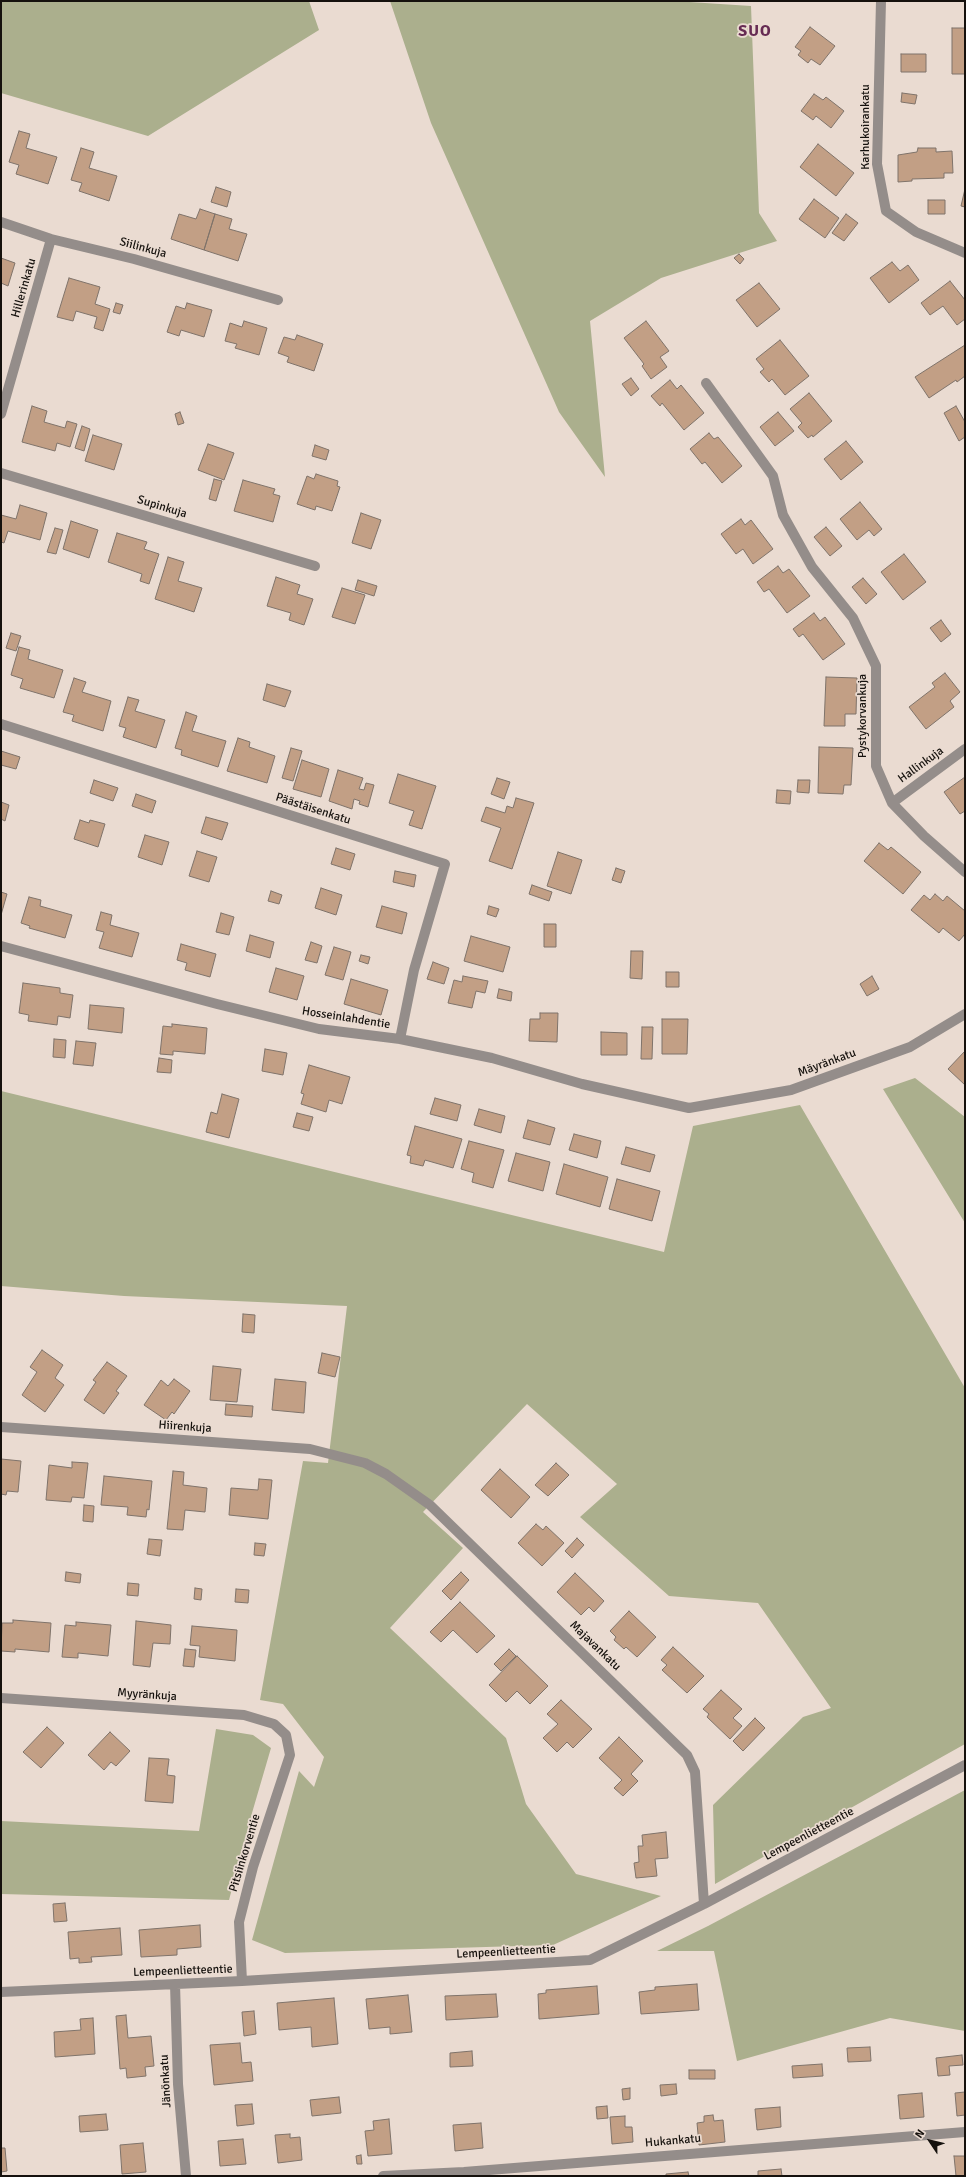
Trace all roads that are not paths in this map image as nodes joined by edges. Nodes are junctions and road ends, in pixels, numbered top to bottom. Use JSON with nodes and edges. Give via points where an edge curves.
{"nodes":[{"id":1,"x":882,"y":1,"type":"edge"},
{"id":2,"x":1,"y":222,"type":"edge"},
{"id":3,"x":51,"y":239,"type":"junction"},
{"id":4,"x":965,"y":253,"type":"edge"},
{"id":5,"x":278,"y":300,"type":"dead end"},
{"id":6,"x":706,"y":383,"type":"dead end"},
{"id":7,"x":1,"y":414,"type":"edge"},
{"id":8,"x":1,"y":473,"type":"edge"},
{"id":9,"x":315,"y":566,"type":"dead end"},
{"id":10,"x":1,"y":724,"type":"edge"},
{"id":11,"x":965,"y":749,"type":"edge"},
{"id":12,"x":892,"y":802,"type":"junction"},
{"id":13,"x":965,"y":872,"type":"edge"},
{"id":14,"x":1,"y":946,"type":"edge"},
{"id":15,"x":965,"y":1014,"type":"edge"},
{"id":16,"x":400,"y":1039,"type":"junction"},
{"id":17,"x":689,"y":1108,"type":"joint"},
{"id":18,"x":1,"y":1427,"type":"edge"},
{"id":19,"x":365,"y":1463,"type":"joint"},
{"id":20,"x":1,"y":1698,"type":"edge"},
{"id":21,"x":286,"y":1735,"type":"joint"},
{"id":22,"x":965,"y":1765,"type":"edge"},
{"id":23,"x":704,"y":1904,"type":"junction"},
{"id":24,"x":242,"y":1981,"type":"junction"},
{"id":25,"x":175,"y":1984,"type":"junction"},
{"id":26,"x":1,"y":1992,"type":"edge"},
{"id":27,"x":965,"y":2132,"type":"edge"},
{"id":28,"x":186,"y":2176,"type":"edge"},
{"id":29,"x":383,"y":2176,"type":"edge"}],
"edges":[{"from":1,"to":4,"type":"street","name":"Karhukoirankatu","via":[[877,164],[886,211],[916,232]]},
{"from":2,"to":3,"type":"street","name":"Siilinkuja"},
{"from":3,"to":5,"type":"street","name":"Siilinkuja","via":[[134,259]]},
{"from":3,"to":7,"type":"street","name":"Hillerinkatu"},
{"from":6,"to":12,"type":"street","name":"Pystykorvankuja","via":[[773,476],[783,515],[812,567],[854,618],[876,666],[876,766]]},
{"from":8,"to":9,"type":"street","name":"Supinkuja"},
{"from":10,"to":16,"type":"street","name":"Päästäisenkatu","via":[[445,864],[414,970]]},
{"from":11,"to":12,"type":"street","name":"Hallinkuja"},
{"from":12,"to":13,"type":"street","name":"Pystykorvankuja","via":[[924,836]]},
{"from":14,"to":16,"type":"street","name":"Hosseinlahdentie","via":[[319,1029]]},
{"from":15,"to":17,"type":"street","name":"Mäyränkatu","via":[[910,1047],[791,1090]]},
{"from":16,"to":17,"type":"street","name":"Hosseinlahdentie","via":[[492,1058],[582,1084]]},
{"from":18,"to":19,"type":"street","name":"Hiirenkuja","via":[[310,1449]]},
{"from":19,"to":23,"type":"street","name":"Majavankatu","via":[[386,1474],[430,1506],[687,1755],[695,1772]]},
{"from":20,"to":21,"type":"street","name":"Myyränkuja","via":[[244,1715],[274,1724]]},
{"from":21,"to":24,"type":"street","name":"Pitsiinkorventie","via":[[290,1755],[253,1867],[239,1922]]},
{"from":22,"to":23,"type":"street","name":"Lempeenlietteentie"},
{"from":23,"to":24,"type":"street","name":"Lempeenlietteentie","via":[[590,1960]]},
{"from":24,"to":25,"type":"street","name":"Lempeenlietteentie"},
{"from":25,"to":26,"type":"street","name":"Lempeenlietteentie"},
{"from":25,"to":28,"type":"street","name":"Jänönkatu","via":[[178,2084]]},
{"from":27,"to":29,"type":"street","name":"Hukankatu","via":[[464,2172]]}]}
